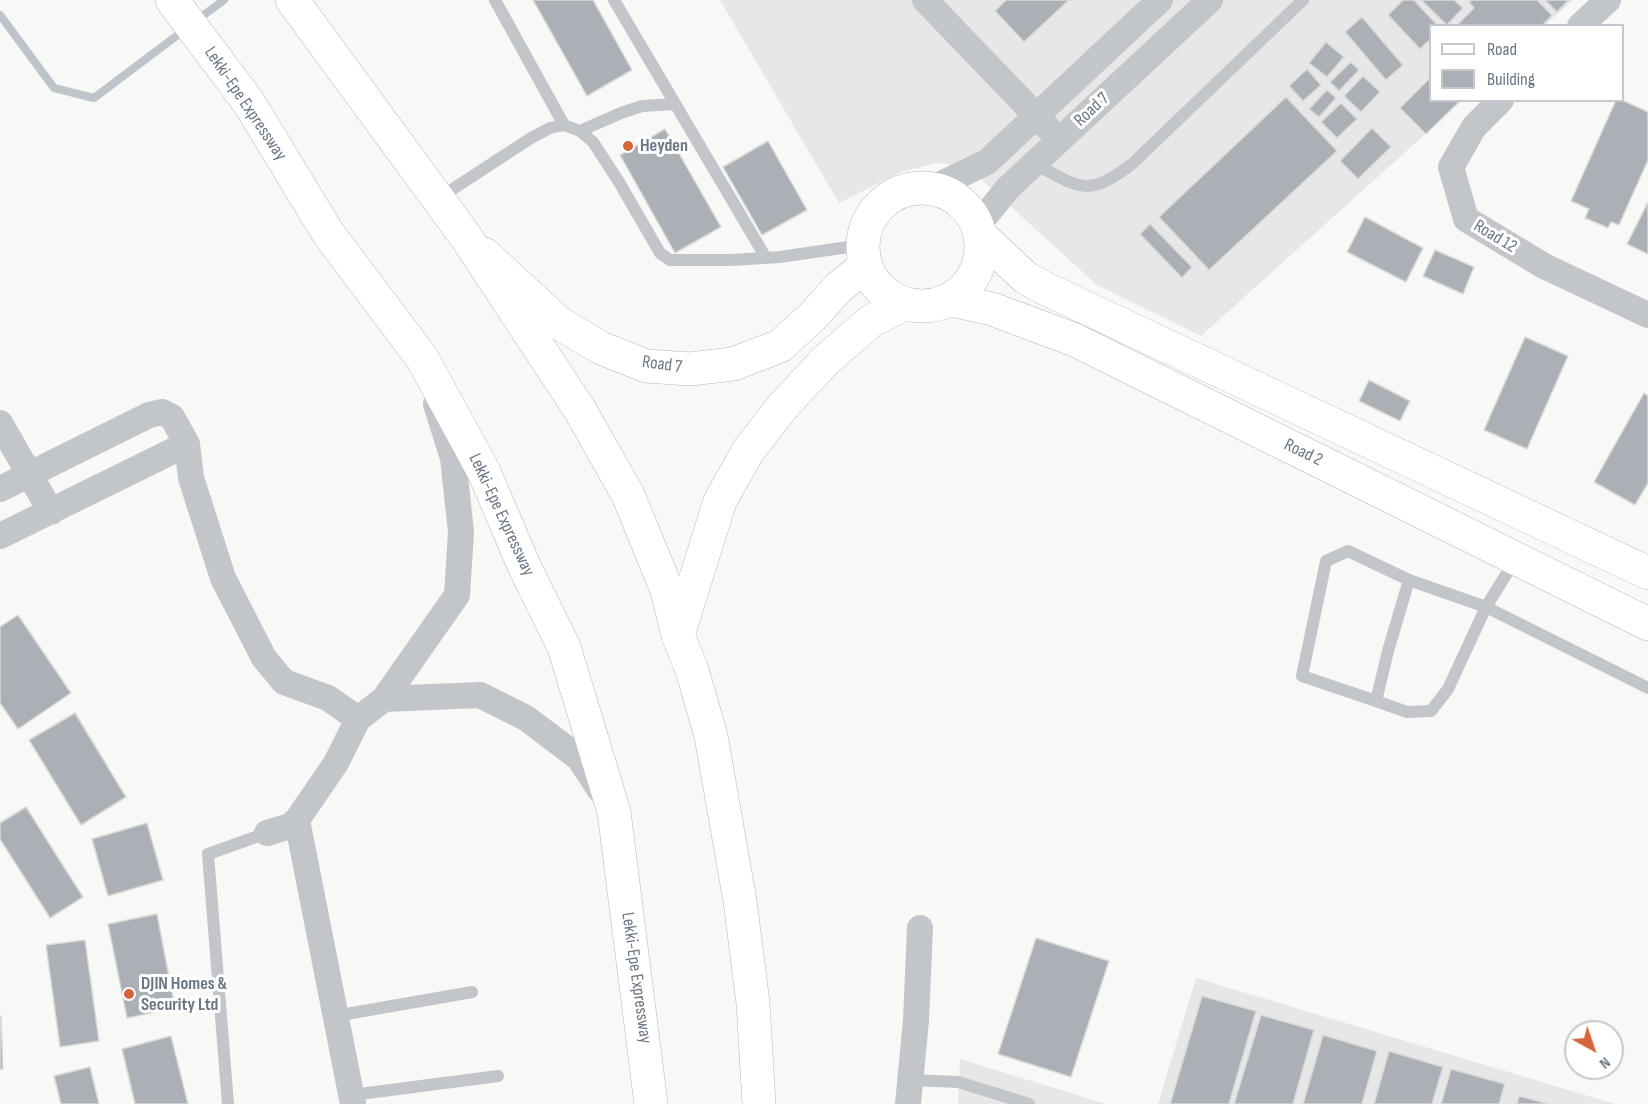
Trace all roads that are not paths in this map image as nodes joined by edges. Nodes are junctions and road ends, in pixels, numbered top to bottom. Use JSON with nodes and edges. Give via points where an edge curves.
{"nodes":[{"id":1,"x":172,"y":0,"type":"edge"},
{"id":2,"x":495,"y":0,"type":"edge"},
{"id":3,"x":614,"y":0,"type":"edge"},
{"id":4,"x":925,"y":0,"type":"edge"},
{"id":5,"x":1160,"y":0,"type":"edge"},
{"id":6,"x":1210,"y":0,"type":"edge"},
{"id":7,"x":1303,"y":0,"type":"edge"},
{"id":8,"x":1608,"y":0,"type":"edge"},
{"id":9,"x":295,"y":4,"type":"edge"},
{"id":10,"x":1582,"y":24,"type":"edge"},
{"id":11,"x":1499,"y":102,"type":"edge"},
{"id":12,"x":674,"y":104,"type":"junction"},
{"id":13,"x":1037,"y":116,"type":"junction"},
{"id":14,"x":564,"y":125,"type":"junction"},
{"id":15,"x":580,"y":131,"type":"junction"},
{"id":16,"x":1060,"y":140,"type":"junction"},
{"id":17,"x":1035,"y":164,"type":"junction"},
{"id":18,"x":933,"y":188,"type":"junction"},
{"id":19,"x":437,"y":199,"type":"junction"},
{"id":20,"x":979,"y":230,"type":"junction"},
{"id":21,"x":466,"y":237,"type":"junction"},
{"id":22,"x":864,"y":256,"type":"junction"},
{"id":23,"x":766,"y":258,"type":"junction"},
{"id":24,"x":951,"y":300,"type":"junction"},
{"id":25,"x":904,"y":304,"type":"junction"},
{"id":26,"x":1648,"y":315,"type":"edge"},
{"id":27,"x":422,"y":357,"type":"junction"},
{"id":28,"x":0,"y":423,"type":"edge"},
{"id":29,"x":187,"y":444,"type":"junction"},
{"id":30,"x":30,"y":475,"type":"junction"},
{"id":31,"x":0,"y":489,"type":"edge"},
{"id":32,"x":51,"y":512,"type":"junction"},
{"id":33,"x":0,"y":536,"type":"edge"},
{"id":34,"x":1516,"y":559,"type":"junction"},
{"id":35,"x":1648,"y":573,"type":"edge"},
{"id":36,"x":1409,"y":580,"type":"junction"},
{"id":37,"x":1486,"y":607,"type":"junction"},
{"id":38,"x":1648,"y":624,"type":"edge"},
{"id":39,"x":678,"y":635,"type":"junction"},
{"id":40,"x":1648,"y":688,"type":"edge"},
{"id":41,"x":384,"y":699,"type":"junction"},
{"id":42,"x":1376,"y":701,"type":"junction"},
{"id":43,"x":358,"y":719,"type":"junction"},
{"id":44,"x":614,"y":812,"type":"junction"},
{"id":45,"x":297,"y":820,"type":"junction"},
{"id":46,"x":267,"y":833,"type":"joint"},
{"id":47,"x":920,"y":928,"type":"dead end"},
{"id":48,"x":472,"y":992,"type":"dead end"},
{"id":49,"x":335,"y":1017,"type":"junction"},
{"id":50,"x":498,"y":1076,"type":"dead end"},
{"id":51,"x":910,"y":1092,"type":"edge"},
{"id":52,"x":353,"y":1100,"type":"edge"},
{"id":53,"x":228,"y":1104,"type":"edge"},
{"id":54,"x":651,"y":1104,"type":"edge"},
{"id":55,"x":759,"y":1104,"type":"edge"},
{"id":56,"x":1029,"y":1104,"type":"edge"}],
"edges":[{"from":1,"to":27,"type":"main road","name":"Lekki-Epe Expressway","via":[[249,102],[328,233]]},
{"from":2,"to":14,"type":"lane"},
{"from":3,"to":12,"type":"lane"},
{"from":4,"to":13,"type":"street"},
{"from":5,"to":13,"type":"street","name":"Road 7"},
{"from":6,"to":16,"type":"street","name":"Road 7"},
{"from":7,"to":17,"type":"lane","via":[[1119,174],[1090,187],[1079,187]]},
{"from":8,"to":10,"type":"street"},
{"from":9,"to":19,"type":"main road"},
{"from":11,"to":26,"type":"street","name":"Road 12","via":[[1474,127],[1451,167],[1466,219],[1544,266]]},
{"from":12,"to":15,"type":"lane","via":[[642,106]]},
{"from":12,"to":23,"type":"lane"},
{"from":13,"to":16,"type":"street"},
{"from":13,"to":18,"type":"street","name":"Road 7","via":[[987,162]]},
{"from":14,"to":15,"type":"lane"},
{"from":14,"to":19,"type":"lane","via":[[531,138]]},
{"from":15,"to":23,"type":"lane","via":[[593,142],[660,254],[670,260],[688,261]]},
{"from":16,"to":17,"type":"street","name":"Road 7"},
{"from":17,"to":20,"type":"street","name":"Road 7","via":[[1008,188]]},
{"from":18,"to":20,"type":"main road","via":[[962,202]]},
{"from":18,"to":22,"type":"main road","via":[[912,188],[893,195],[877,208],[867,226]]},
{"from":19,"to":21,"type":"main road"},
{"from":20,"to":24,"type":"main road","via":[[981,255],[976,272]]},
{"from":20,"to":35,"type":"main road","via":[[1026,278],[1044,288]]},
{"from":21,"to":22,"type":"main road","name":"Road 7","via":[[559,323],[601,348],[646,366],[690,369],[733,364],[780,346],[812,317]]},
{"from":21,"to":39,"type":"main road","via":[[580,410],[628,495],[667,590]]},
{"from":22,"to":23,"type":"lane"},
{"from":22,"to":25,"type":"main road","via":[[875,284],[890,298]]},
{"from":24,"to":25,"type":"main road","via":[[920,307]]},
{"from":24,"to":34,"type":"main road","name":"Road 2","via":[[992,309],[1076,340]]},
{"from":25,"to":39,"type":"main road","via":[[871,321],[825,361],[748,451],[720,501]]},
{"from":27,"to":41,"type":"street","via":[[453,458],[461,532],[457,595]]},
{"from":27,"to":44,"type":"main road","name":"Lekki-Epe Expressway","via":[[484,472],[564,647]]},
{"from":28,"to":30,"type":"street"},
{"from":29,"to":30,"type":"street","via":[[172,417],[162,412]]},
{"from":29,"to":32,"type":"street"},
{"from":29,"to":43,"type":"street","via":[[192,478],[223,578],[264,658],[284,682],[328,698]]},
{"from":30,"to":31,"type":"street"},
{"from":30,"to":32,"type":"street"},
{"from":32,"to":33,"type":"street"},
{"from":34,"to":37,"type":"lane"},
{"from":34,"to":38,"type":"main road","name":"Road 2"},
{"from":36,"to":37,"type":"lane"},
{"from":36,"to":42,"type":"lane"},
{"from":36,"to":42,"type":"lane","via":[[1348,551],[1326,561],[1302,676]]},
{"from":37,"to":40,"type":"lane"},
{"from":37,"to":42,"type":"lane","via":[[1449,689],[1431,711],[1407,712]]},
{"from":39,"to":55,"type":"main road","via":[[711,736],[740,901],[753,1003]]},
{"from":41,"to":43,"type":"street"},
{"from":41,"to":44,"type":"street","via":[[480,695],[526,718],[579,758]]},
{"from":43,"to":45,"type":"street","via":[[336,763]]},
{"from":44,"to":54,"type":"main road","name":"Lekki-Epe Expressway"},
{"from":45,"to":46,"type":"street"},
{"from":45,"to":49,"type":"street"},
{"from":46,"to":53,"type":"lane","via":[[208,854]]},
{"from":47,"to":51,"type":"street"},
{"from":48,"to":49,"type":"lane"},
{"from":49,"to":52,"type":"street"},
{"from":50,"to":52,"type":"lane"},
{"from":51,"to":56,"type":"lane","via":[[958,1082]]}]}
